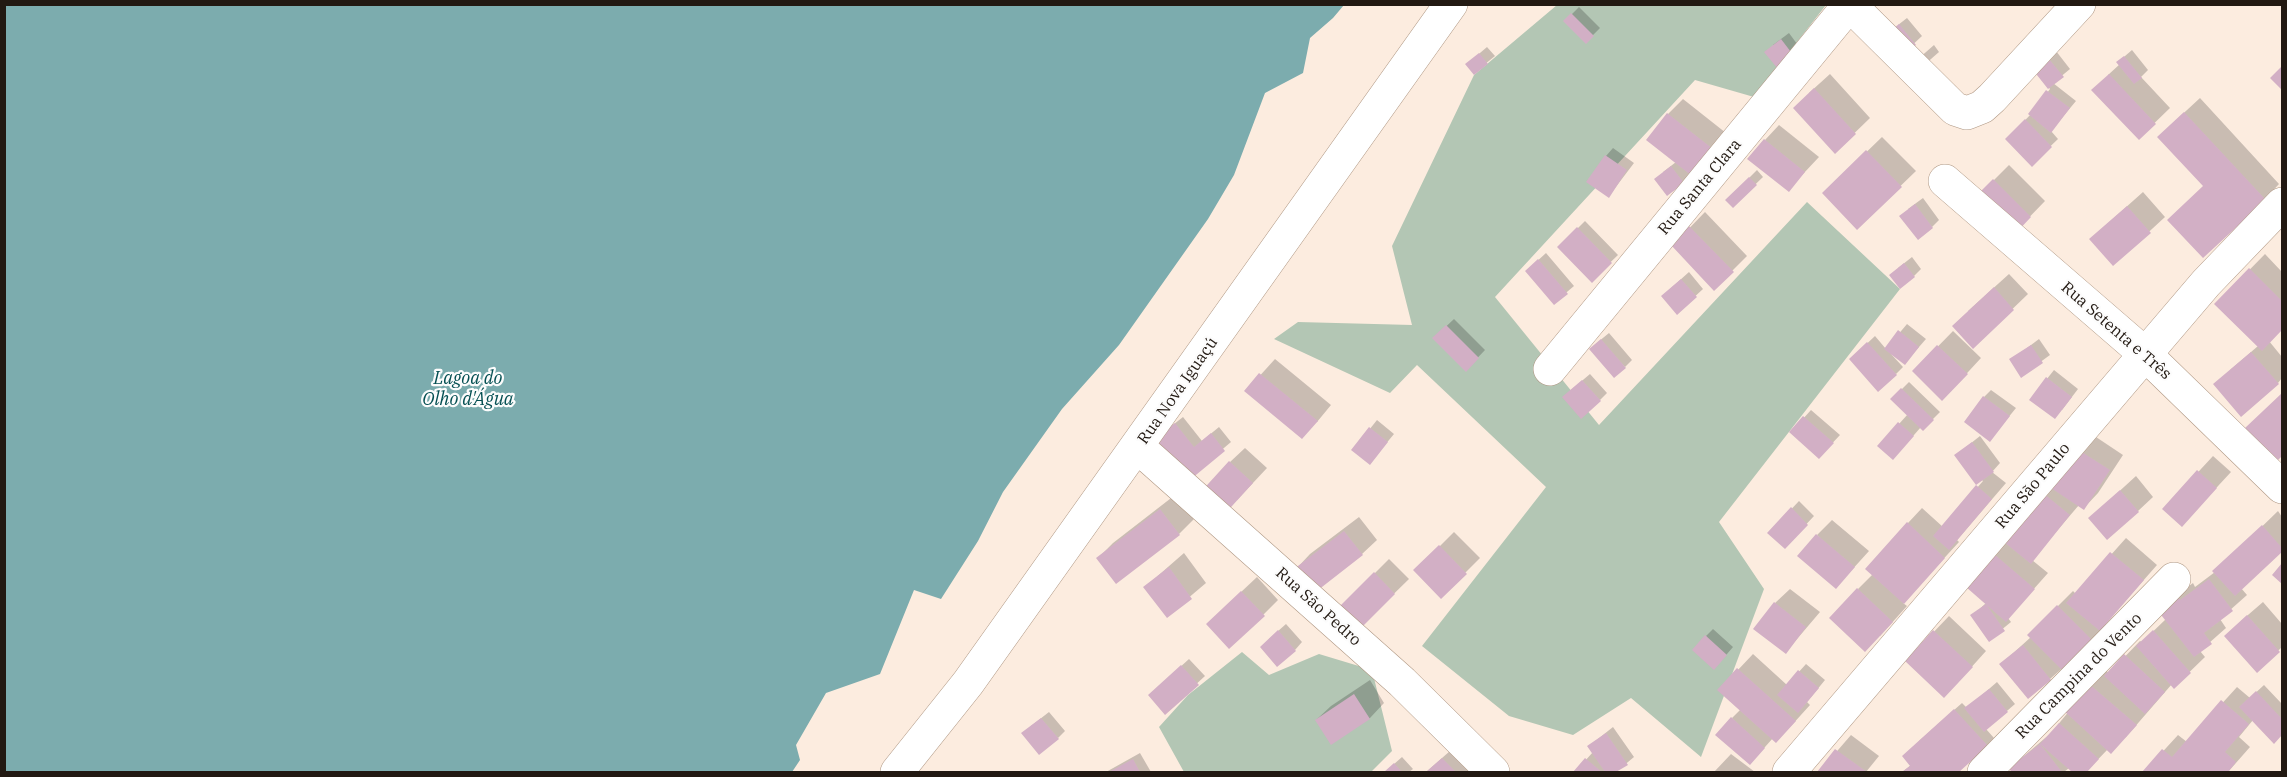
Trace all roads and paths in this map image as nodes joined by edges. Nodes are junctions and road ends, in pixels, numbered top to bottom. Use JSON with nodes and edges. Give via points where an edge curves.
{"nodes":[{"id":1,"x":1451,"y":4,"type":"edge"},
{"id":2,"x":2079,"y":4,"type":"edge"},
{"id":3,"x":1850,"y":5,"type":"edge"},
{"id":4,"x":1945,"y":181,"type":"dead end"},
{"id":5,"x":2283,"y":204,"type":"edge"},
{"id":6,"x":2145,"y":354,"type":"junction"},
{"id":7,"x":1550,"y":369,"type":"dead end"},
{"id":8,"x":1138,"y":447,"type":"junction"},
{"id":9,"x":2283,"y":487,"type":"edge"},
{"id":10,"x":2174,"y":579,"type":"dead end"},
{"id":11,"x":897,"y":772,"type":"edge"},
{"id":12,"x":1493,"y":772,"type":"edge"},
{"id":13,"x":1789,"y":772,"type":"edge"},
{"id":14,"x":1984,"y":772,"type":"edge"}],
"edges":[{"from":1,"to":8,"type":"street","name":"Rua Nova Iguaçú"},
{"from":2,"to":3,"type":"street","via":[[1982,107],[1967,113],[1955,109]]},
{"from":3,"to":7,"type":"street","name":"Rua Santa Clara"},
{"from":4,"to":6,"type":"street","name":"Rua Setenta e Três"},
{"from":5,"to":6,"type":"street","name":"Rua São Paulo","via":[[2206,283]]},
{"from":6,"to":9,"type":"street","name":"Rua Setenta e Três"},
{"from":6,"to":13,"type":"street","name":"Rua São Paulo"},
{"from":8,"to":11,"type":"street","name":"Rua Nova Iguaçú","via":[[968,683]]},
{"from":8,"to":12,"type":"street","name":"Rua São Pedro","via":[[1402,682]]},
{"from":10,"to":14,"type":"street","name":"Rua Campina do Vento"}]}
